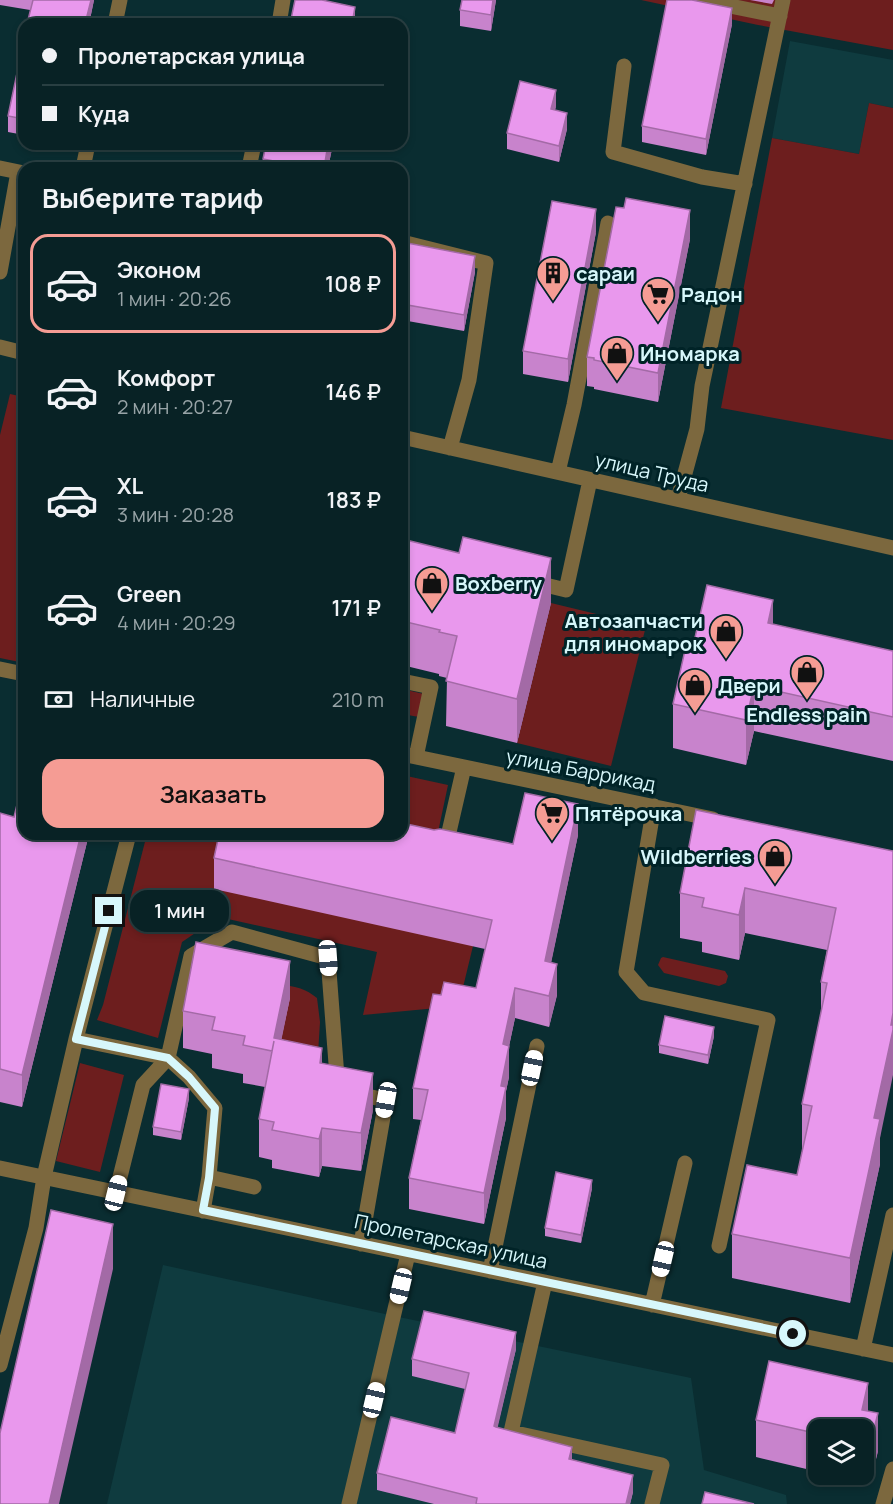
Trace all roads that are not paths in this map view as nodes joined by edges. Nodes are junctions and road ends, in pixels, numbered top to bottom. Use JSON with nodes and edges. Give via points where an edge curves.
{"nodes":[{"id":1,"x":120,"y":0,"type":"edge"},
{"id":2,"x":283,"y":0,"type":"edge"},
{"id":3,"x":700,"y":0,"type":"edge"},
{"id":4,"x":783,"y":0,"type":"edge"},
{"id":5,"x":780,"y":16,"type":"junction"},
{"id":6,"x":116,"y":18,"type":"edge"},
{"id":7,"x":280,"y":18,"type":"edge"},
{"id":8,"x":624,"y":66,"type":"dead end"},
{"id":9,"x":0,"y":168,"type":"edge"},
{"id":10,"x":18,"y":171,"type":"edge"},
{"id":11,"x":745,"y":184,"type":"junction"},
{"id":12,"x":18,"y":186,"type":"edge"},
{"id":13,"x":608,"y":223,"type":"dead end"},
{"id":14,"x":408,"y":244,"type":"edge"},
{"id":15,"x":0,"y":272,"type":"edge"},
{"id":16,"x":0,"y":347,"type":"edge"},
{"id":17,"x":18,"y":352,"type":"edge"},
{"id":18,"x":408,"y":438,"type":"edge"},
{"id":19,"x":450,"y":448,"type":"junction"},
{"id":20,"x":558,"y":472,"type":"junction"},
{"id":21,"x":590,"y":480,"type":"junction"},
{"id":22,"x":678,"y":500,"type":"junction"},
{"id":23,"x":893,"y":548,"type":"edge"},
{"id":24,"x":519,"y":579,"type":"edge"},
{"id":25,"x":0,"y":669,"type":"edge"},
{"id":26,"x":18,"y":673,"type":"edge"},
{"id":27,"x":408,"y":682,"type":"edge"},
{"id":28,"x":409,"y":755,"type":"edge"},
{"id":29,"x":464,"y":767,"type":"junction"},
{"id":30,"x":654,"y":806,"type":"junction"},
{"id":31,"x":733,"y":823,"type":"edge"},
{"id":32,"x":127,"y":840,"type":"edge"},
{"id":33,"x":425,"y":849,"type":"edge"},
{"id":34,"x":76,"y":1039,"type":"junction"},
{"id":35,"x":537,"y":1046,"type":"dead end"},
{"id":36,"x":168,"y":1058,"type":"junction"},
{"id":37,"x":685,"y":1163,"type":"dead end"},
{"id":38,"x":0,"y":1168,"type":"edge"},
{"id":39,"x":44,"y":1178,"type":"junction"},
{"id":40,"x":209,"y":1178,"type":"junction"},
{"id":41,"x":254,"y":1187,"type":"dead end"},
{"id":42,"x":116,"y":1193,"type":"junction"},
{"id":43,"x":203,"y":1210,"type":"junction"},
{"id":44,"x":893,"y":1215,"type":"edge"},
{"id":45,"x":361,"y":1244,"type":"junction"},
{"id":46,"x":719,"y":1246,"type":"dead end"},
{"id":47,"x":408,"y":1254,"type":"junction"},
{"id":48,"x":490,"y":1271,"type":"junction"},
{"id":49,"x":545,"y":1282,"type":"junction"},
{"id":50,"x":652,"y":1305,"type":"junction"},
{"id":51,"x":863,"y":1349,"type":"junction"},
{"id":52,"x":893,"y":1355,"type":"edge"},
{"id":53,"x":0,"y":1365,"type":"edge"},
{"id":54,"x":893,"y":1469,"type":"edge"},
{"id":55,"x":349,"y":1504,"type":"edge"},
{"id":56,"x":652,"y":1504,"type":"edge"},
{"id":57,"x":884,"y":1504,"type":"edge"}],
"edges":[{"from":1,"to":6,"type":"street"},
{"from":2,"to":7,"type":"street"},
{"from":3,"to":5,"type":"street"},
{"from":4,"to":5,"type":"street"},
{"from":5,"to":11,"type":"street"},
{"from":8,"to":11,"type":"street","via":[[613,152],[702,177]]},
{"from":9,"to":10,"type":"street"},
{"from":11,"to":22,"type":"street","via":[[702,386],[697,429]]},
{"from":12,"to":15,"type":"street"},
{"from":13,"to":20,"type":"street"},
{"from":14,"to":19,"type":"street","via":[[486,263],[469,380]]},
{"from":16,"to":17,"type":"street"},
{"from":18,"to":19,"type":"street","name":"улица Труда"},
{"from":19,"to":20,"type":"street","name":"улица Труда"},
{"from":20,"to":21,"type":"street","name":"улица Труда"},
{"from":21,"to":22,"type":"street","name":"улица Труда"},
{"from":21,"to":24,"type":"street","via":[[566,590]]},
{"from":22,"to":23,"type":"street","name":"улица Труда"},
{"from":25,"to":26,"type":"street"},
{"from":27,"to":28,"type":"street","via":[[431,687]]},
{"from":28,"to":29,"type":"street","name":"улица Баррикад"},
{"from":29,"to":30,"type":"street","name":"улица Баррикад"},
{"from":29,"to":33,"type":"street","via":[[446,845],[436,851]]},
{"from":30,"to":31,"type":"street","name":"улица Баррикад"},
{"from":30,"to":46,"type":"street","via":[[626,972],[644,993],[768,1020]]},
{"from":32,"to":34,"type":"street"},
{"from":34,"to":36,"type":"street"},
{"from":34,"to":39,"type":"street"},
{"from":35,"to":48,"type":"street"},
{"from":36,"to":40,"type":"street","via":[[215,1108]]},
{"from":36,"to":42,"type":"street","via":[[143,1084]]},
{"from":36,"to":45,"type":"street","via":[[191,956],[232,932],[328,958],[338,1090],[386,1100]]},
{"from":37,"to":50,"type":"street"},
{"from":38,"to":39,"type":"street","name":"Пролетарская улица"},
{"from":39,"to":42,"type":"street","name":"Пролетарская улица"},
{"from":39,"to":53,"type":"street","via":[[36,1228]]},
{"from":40,"to":41,"type":"street"},
{"from":40,"to":43,"type":"street"},
{"from":42,"to":43,"type":"street","name":"Пролетарская улица"},
{"from":43,"to":45,"type":"street","name":"Пролетарская улица"},
{"from":44,"to":51,"type":"street"},
{"from":45,"to":47,"type":"street","name":"Пролетарская улица"},
{"from":47,"to":48,"type":"street","name":"Пролетарская улица"},
{"from":47,"to":55,"type":"street"},
{"from":48,"to":49,"type":"street","name":"Пролетарская улица"},
{"from":49,"to":50,"type":"street","name":"Пролетарская улица"},
{"from":49,"to":56,"type":"street","via":[[511,1432],[662,1465]]},
{"from":50,"to":51,"type":"street","name":"Пролетарская улица"},
{"from":51,"to":52,"type":"street","name":"Пролетарская улица"},
{"from":54,"to":57,"type":"street"}]}
